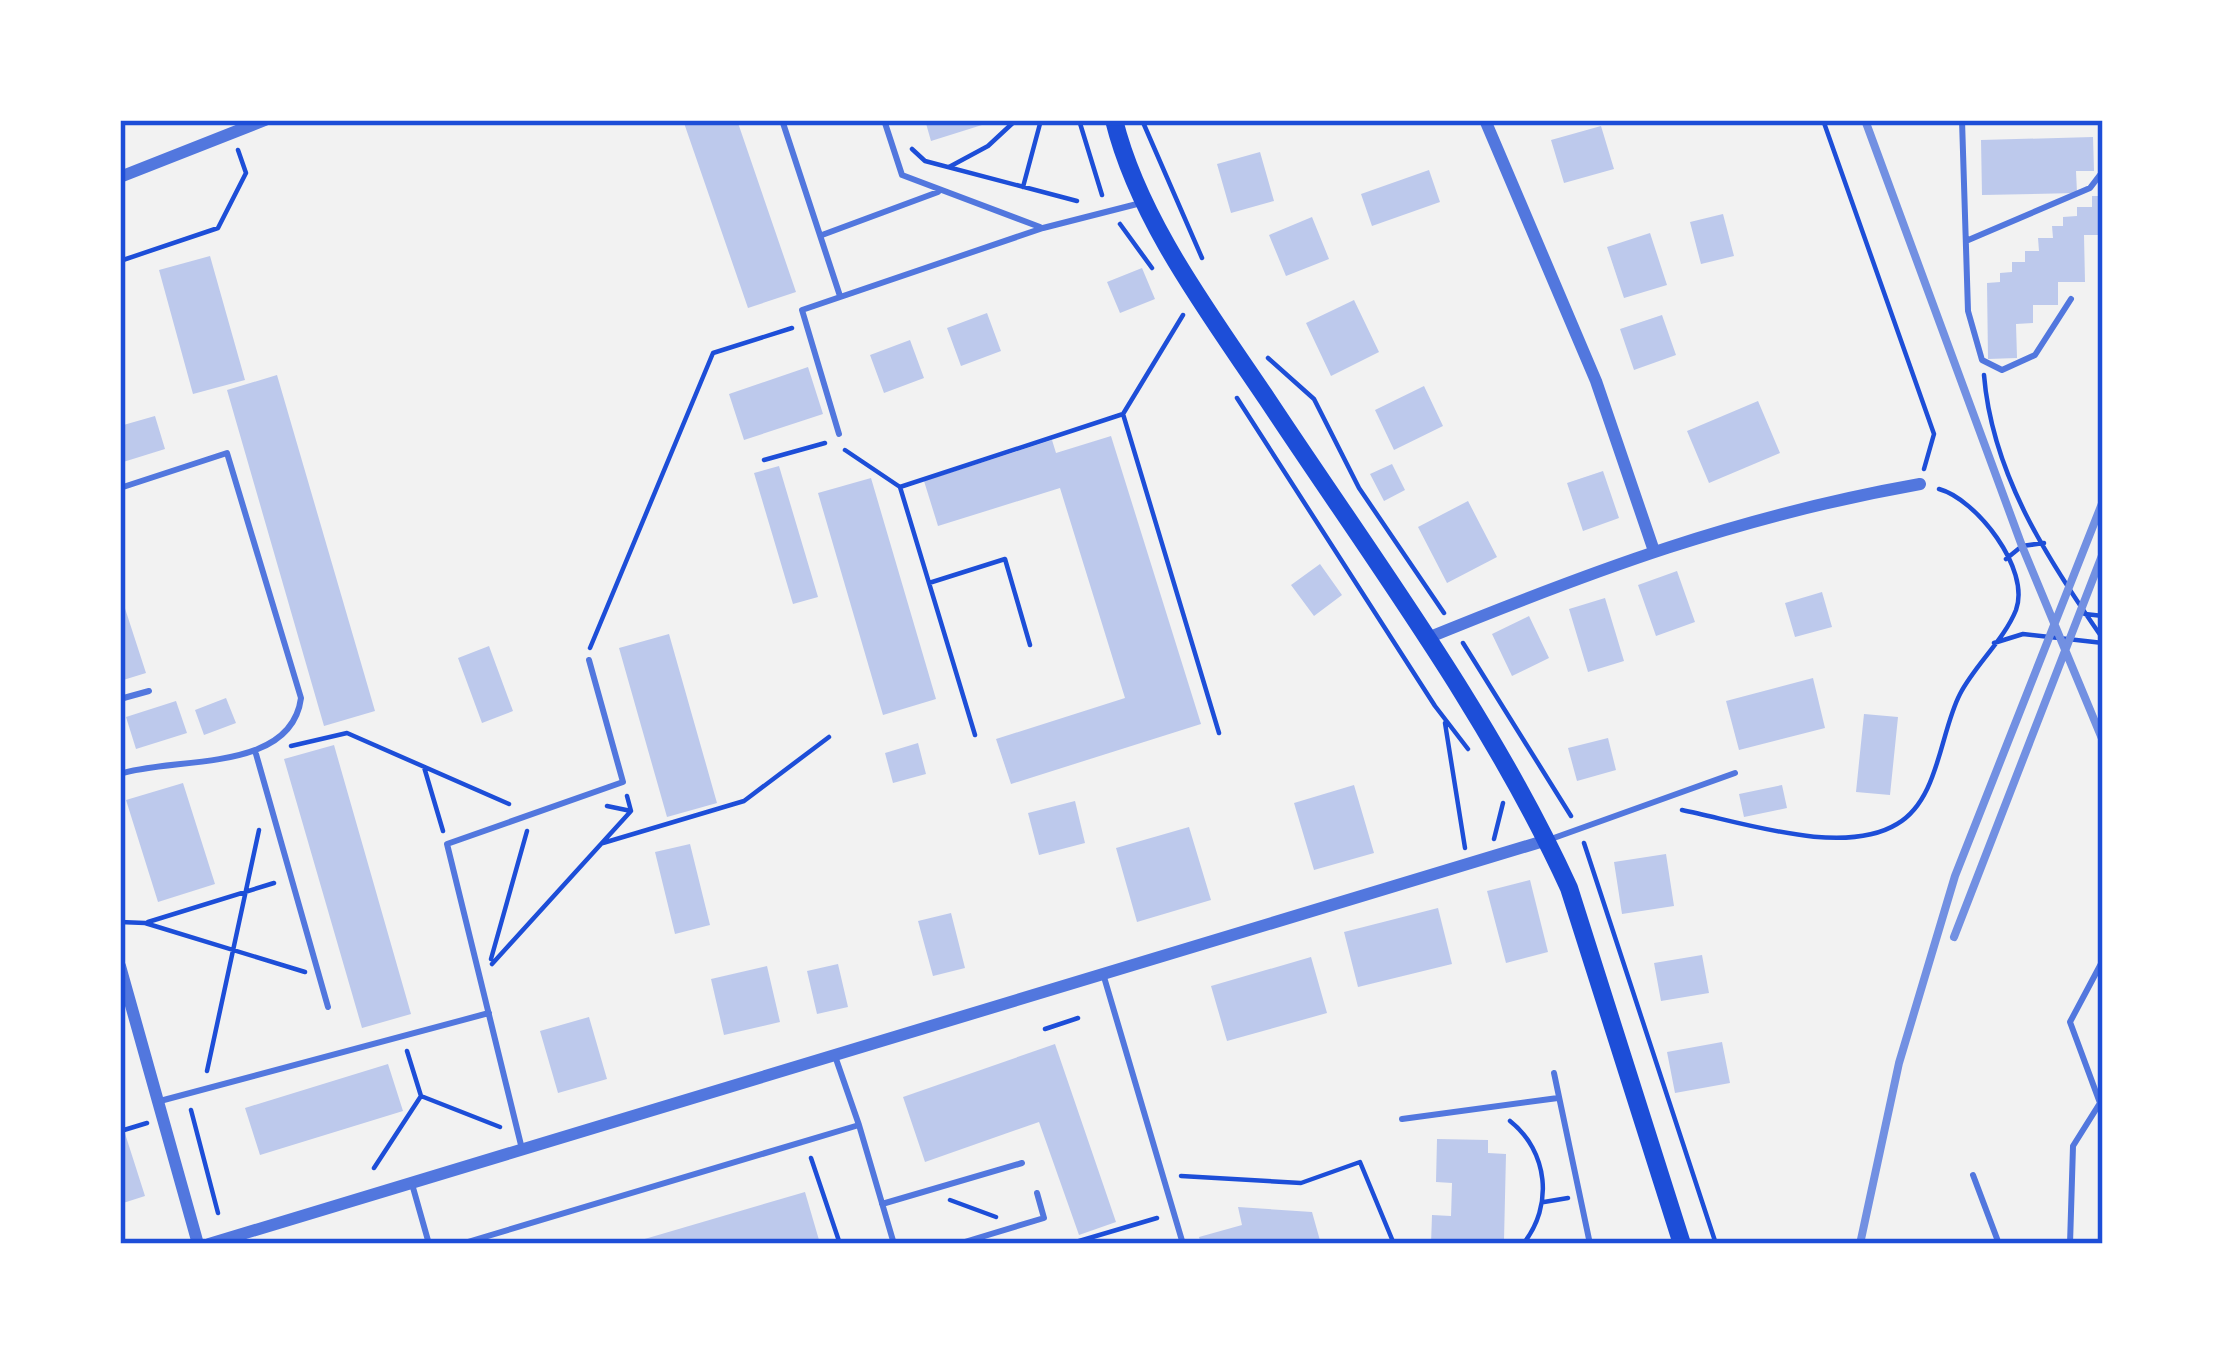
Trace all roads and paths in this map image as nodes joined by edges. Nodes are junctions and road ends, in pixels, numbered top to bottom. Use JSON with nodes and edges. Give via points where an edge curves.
{"nodes":[{"id":1,"x":265,"y":120,"type":"edge"},
{"id":2,"x":782,"y":120,"type":"edge"},
{"id":3,"x":884,"y":120,"type":"edge"},
{"id":4,"x":1016,"y":120,"type":"edge"},
{"id":5,"x":1041,"y":120,"type":"edge"},
{"id":6,"x":1079,"y":120,"type":"edge"},
{"id":7,"x":1114,"y":120,"type":"edge"},
{"id":8,"x":1485,"y":120,"type":"edge"},
{"id":9,"x":1823,"y":120,"type":"edge"},
{"id":10,"x":2056,"y":120,"type":"edge"},
{"id":11,"x":1962,"y":121,"type":"edge"},
{"id":12,"x":232,"y":133,"type":"junction"},
{"id":13,"x":908,"y":146,"type":"dead end"},
{"id":14,"x":949,"y":167,"type":"junction"},
{"id":15,"x":2103,"y":170,"type":"edge"},
{"id":16,"x":120,"y":177,"type":"edge"},
{"id":17,"x":1023,"y":187,"type":"junction"},
{"id":18,"x":942,"y":190,"type":"junction"},
{"id":19,"x":1144,"y":202,"type":"junction"},
{"id":20,"x":1107,"y":209,"type":"junction"},
{"id":21,"x":1043,"y":228,"type":"junction"},
{"id":22,"x":821,"y":236,"type":"junction"},
{"id":23,"x":1966,"y":242,"type":"junction"},
{"id":24,"x":120,"y":261,"type":"edge"},
{"id":25,"x":840,"y":296,"type":"junction"},
{"id":26,"x":2072,"y":299,"type":"dead end"},
{"id":27,"x":1183,"y":315,"type":"dead end"},
{"id":28,"x":806,"y":323,"type":"junction"},
{"id":29,"x":1982,"y":360,"type":"junction"},
{"id":30,"x":1123,"y":414,"type":"junction"},
{"id":31,"x":839,"y":434,"type":"dead end"},
{"id":32,"x":764,"y":460,"type":"dead end"},
{"id":33,"x":1920,"y":484,"type":"junction"},
{"id":34,"x":900,"y":487,"type":"junction"},
{"id":35,"x":120,"y":488,"type":"edge"},
{"id":36,"x":1315,"y":516,"type":"dead end"},
{"id":37,"x":2044,"y":543,"type":"junction"},
{"id":38,"x":1653,"y":548,"type":"junction"},
{"id":39,"x":2006,"y":560,"type":"junction"},
{"id":40,"x":929,"y":583,"type":"junction"},
{"id":41,"x":2085,"y":614,"type":"junction"},
{"id":42,"x":2103,"y":616,"type":"edge"},
{"id":43,"x":1425,"y":639,"type":"junction"},
{"id":44,"x":2103,"y":641,"type":"edge"},
{"id":45,"x":1994,"y":643,"type":"junction"},
{"id":46,"x":1030,"y":645,"type":"dead end"},
{"id":47,"x":588,"y":656,"type":"joint"},
{"id":48,"x":148,"y":691,"type":"dead end"},
{"id":49,"x":120,"y":699,"type":"edge"},
{"id":50,"x":1444,"y":718,"type":"junction"},
{"id":51,"x":1219,"y":733,"type":"dead end"},
{"id":52,"x":975,"y":736,"type":"dead end"},
{"id":53,"x":830,"y":737,"type":"dead end"},
{"id":54,"x":1471,"y":752,"type":"dead end"},
{"id":55,"x":256,"y":754,"type":"junction"},
{"id":56,"x":424,"y":767,"type":"junction"},
{"id":57,"x":1735,"y":773,"type":"dead end"},
{"id":58,"x":120,"y":774,"type":"edge"},
{"id":59,"x":623,"y":782,"type":"junction"},
{"id":60,"x":1497,"y":786,"type":"dead end"},
{"id":61,"x":1647,"y":804,"type":"junction"},
{"id":62,"x":531,"y":814,"type":"junction"},
{"id":63,"x":259,"y":830,"type":"dead end"},
{"id":64,"x":1547,"y":840,"type":"junction"},
{"id":65,"x":603,"y":843,"type":"junction"},
{"id":66,"x":447,"y":844,"type":"junction"},
{"id":67,"x":1465,"y":848,"type":"dead end"},
{"id":68,"x":1503,"y":855,"type":"junction"},
{"id":69,"x":291,"y":878,"type":"junction"},
{"id":70,"x":250,"y":891,"type":"junction"},
{"id":71,"x":120,"y":922,"type":"edge"},
{"id":72,"x":146,"y":923,"type":"junction"},
{"id":73,"x":236,"y":951,"type":"junction"},
{"id":74,"x":2103,"y":960,"type":"edge"},
{"id":75,"x":120,"y":967,"type":"edge"},
{"id":76,"x":306,"y":973,"type":"dead end"},
{"id":77,"x":1102,"y":974,"type":"junction"},
{"id":78,"x":328,"y":1006,"type":"dead end"},
{"id":79,"x":488,"y":1012,"type":"junction"},
{"id":80,"x":1078,"y":1018,"type":"dead end"},
{"id":81,"x":1045,"y":1029,"type":"dead end"},
{"id":82,"x":402,"y":1036,"type":"junction"},
{"id":83,"x":834,"y":1053,"type":"junction"},
{"id":84,"x":1554,"y":1073,"type":"dead end"},
{"id":85,"x":202,"y":1088,"type":"junction"},
{"id":86,"x":186,"y":1094,"type":"junction"},
{"id":87,"x":421,"y":1096,"type":"junction"},
{"id":88,"x":1558,"y":1098,"type":"junction"},
{"id":89,"x":160,"y":1100,"type":"junction"},
{"id":90,"x":1492,"y":1106,"type":"junction"},
{"id":91,"x":1402,"y":1118,"type":"dead end"},
{"id":92,"x":859,"y":1125,"type":"junction"},
{"id":93,"x":505,"y":1129,"type":"dead end"},
{"id":94,"x":805,"y":1141,"type":"junction"},
{"id":95,"x":522,"y":1149,"type":"junction"},
{"id":96,"x":1022,"y":1163,"type":"dead end"},
{"id":97,"x":374,"y":1168,"type":"dead end"},
{"id":98,"x":1163,"y":1175,"type":"junction"},
{"id":99,"x":1973,"y":1175,"type":"dead end"},
{"id":100,"x":412,"y":1182,"type":"junction"},
{"id":101,"x":1037,"y":1193,"type":"dead end"},
{"id":102,"x":1579,"y":1196,"type":"junction"},
{"id":103,"x":1544,"y":1202,"type":"junction"},
{"id":104,"x":882,"y":1204,"type":"junction"},
{"id":105,"x":218,"y":1213,"type":"dead end"},
{"id":106,"x":1155,"y":1218,"type":"dead end"},
{"id":107,"x":1092,"y":1237,"type":"junction"},
{"id":108,"x":197,"y":1244,"type":"edge"},
{"id":109,"x":209,"y":1244,"type":"edge"},
{"id":110,"x":429,"y":1244,"type":"edge"},
{"id":111,"x":460,"y":1244,"type":"edge"},
{"id":112,"x":840,"y":1244,"type":"edge"},
{"id":113,"x":894,"y":1244,"type":"edge"},
{"id":114,"x":958,"y":1244,"type":"edge"},
{"id":115,"x":1069,"y":1244,"type":"edge"},
{"id":116,"x":1102,"y":1244,"type":"edge"},
{"id":117,"x":1184,"y":1244,"type":"edge"},
{"id":118,"x":1394,"y":1244,"type":"edge"},
{"id":119,"x":1523,"y":1244,"type":"edge"},
{"id":120,"x":1589,"y":1244,"type":"edge"},
{"id":121,"x":1682,"y":1244,"type":"edge"},
{"id":122,"x":1999,"y":1244,"type":"edge"},
{"id":123,"x":2070,"y":1244,"type":"edge"}],
"edges":[{"from":1,"to":12,"type":"street"},
{"from":2,"to":22,"type":"lane"},
{"from":3,"to":18,"type":"lane","via":[[902,175]]},
{"from":4,"to":14,"type":"path"},
{"from":5,"to":17,"type":"path"},
{"from":6,"to":20,"type":"path"},
{"from":7,"to":19,"type":"main road"},
{"from":8,"to":38,"type":"street","via":[[1596,381]]},
{"from":9,"to":33,"type":"path","via":[[1934,434]]},
{"from":10,"to":11,"type":"lane"},
{"from":11,"to":23,"type":"lane"},
{"from":12,"to":16,"type":"street"},
{"from":12,"to":24,"type":"path","via":[[246,173],[218,228]]},
{"from":13,"to":14,"type":"path"},
{"from":14,"to":17,"type":"path"},
{"from":15,"to":23,"type":"lane","via":[[2090,188]]},
{"from":17,"to":20,"type":"path"},
{"from":18,"to":21,"type":"lane"},
{"from":18,"to":22,"type":"lane"},
{"from":19,"to":20,"type":"lane"},
{"from":19,"to":43,"type":"main road"},
{"from":20,"to":21,"type":"lane"},
{"from":21,"to":25,"type":"lane"},
{"from":22,"to":25,"type":"lane"},
{"from":23,"to":29,"type":"lane","via":[[1970,325]]},
{"from":25,"to":28,"type":"lane","via":[[802,310]]},
{"from":26,"to":29,"type":"lane","via":[[2022,365],[2002,370]]},
{"from":27,"to":30,"type":"path"},
{"from":28,"to":31,"type":"lane"},
{"from":28,"to":47,"type":"path","via":[[712,353]]},
{"from":29,"to":37,"type":"path","via":[[1994,430],[2022,511]]},
{"from":30,"to":34,"type":"path"},
{"from":30,"to":51,"type":"path"},
{"from":32,"to":34,"type":"path","via":[[831,441]]},
{"from":33,"to":38,"type":"street","via":[[1814,502]]},
{"from":33,"to":39,"type":"path","via":[[1962,495],[1986,517]]},
{"from":34,"to":40,"type":"path"},
{"from":35,"to":55,"type":"lane","via":[[226,453],[301,698],[298,714]]},
{"from":36,"to":50,"type":"path"},
{"from":37,"to":39,"type":"path","via":[[2015,549]]},
{"from":37,"to":41,"type":"path"},
{"from":38,"to":43,"type":"street"},
{"from":39,"to":45,"type":"path","via":[[2018,592]]},
{"from":40,"to":46,"type":"path","via":[[1005,559]]},
{"from":40,"to":52,"type":"path"},
{"from":41,"to":42,"type":"path"},
{"from":41,"to":44,"type":"path"},
{"from":43,"to":64,"type":"main road"},
{"from":44,"to":45,"type":"path","via":[[2023,634]]},
{"from":45,"to":61,"type":"path","via":[[1959,696],[1935,775],[1900,824],[1843,841]]},
{"from":47,"to":59,"type":"lane"},
{"from":48,"to":49,"type":"lane"},
{"from":50,"to":54,"type":"path"},
{"from":50,"to":67,"type":"path"},
{"from":53,"to":65,"type":"path","via":[[744,801]]},
{"from":55,"to":56,"type":"path","via":[[347,733]]},
{"from":55,"to":58,"type":"lane"},
{"from":55,"to":69,"type":"lane"},
{"from":56,"to":62,"type":"path"},
{"from":56,"to":66,"type":"path"},
{"from":57,"to":61,"type":"lane"},
{"from":59,"to":62,"type":"lane"},
{"from":59,"to":65,"type":"path","via":[[631,811]]},
{"from":60,"to":68,"type":"path","via":[[1503,803],[1494,838]]},
{"from":61,"to":64,"type":"lane"},
{"from":62,"to":65,"type":"path","via":[[488,968]]},
{"from":62,"to":66,"type":"lane"},
{"from":63,"to":70,"type":"path"},
{"from":64,"to":68,"type":"street"},
{"from":64,"to":121,"type":"main road"},
{"from":66,"to":79,"type":"lane"},
{"from":68,"to":77,"type":"street"},
{"from":69,"to":70,"type":"path"},
{"from":69,"to":78,"type":"lane"},
{"from":70,"to":72,"type":"path"},
{"from":70,"to":73,"type":"path"},
{"from":71,"to":72,"type":"path"},
{"from":72,"to":73,"type":"path"},
{"from":73,"to":76,"type":"path"},
{"from":73,"to":85,"type":"path"},
{"from":74,"to":123,"type":"lane","via":[[2069,1022],[2100,1102],[2073,1146]]},
{"from":75,"to":89,"type":"street"},
{"from":77,"to":83,"type":"street"},
{"from":77,"to":98,"type":"lane"},
{"from":79,"to":82,"type":"lane"},
{"from":79,"to":95,"type":"lane"},
{"from":80,"to":81,"type":"path"},
{"from":82,"to":85,"type":"lane"},
{"from":82,"to":87,"type":"path"},
{"from":83,"to":92,"type":"lane"},
{"from":83,"to":95,"type":"street"},
{"from":84,"to":88,"type":"lane"},
{"from":85,"to":86,"type":"lane"},
{"from":86,"to":89,"type":"lane"},
{"from":86,"to":105,"type":"path"},
{"from":87,"to":93,"type":"path"},
{"from":87,"to":97,"type":"path"},
{"from":88,"to":90,"type":"lane"},
{"from":88,"to":102,"type":"lane"},
{"from":89,"to":108,"type":"street"},
{"from":90,"to":91,"type":"lane"},
{"from":90,"to":103,"type":"path","via":[[1530,1137]]},
{"from":92,"to":94,"type":"lane"},
{"from":92,"to":104,"type":"lane"},
{"from":94,"to":111,"type":"lane"},
{"from":94,"to":112,"type":"path"},
{"from":95,"to":100,"type":"street"},
{"from":96,"to":104,"type":"lane"},
{"from":98,"to":117,"type":"lane"},
{"from":98,"to":118,"type":"path","via":[[1301,1183],[1360,1162]]},
{"from":99,"to":122,"type":"lane"},
{"from":100,"to":109,"type":"street"},
{"from":100,"to":110,"type":"lane"},
{"from":101,"to":114,"type":"lane","via":[[1045,1218]]},
{"from":102,"to":103,"type":"path"},
{"from":102,"to":120,"type":"lane"},
{"from":103,"to":119,"type":"path"},
{"from":104,"to":113,"type":"lane"},
{"from":106,"to":107,"type":"path"},
{"from":107,"to":115,"type":"path"},
{"from":107,"to":116,"type":"path"}]}
